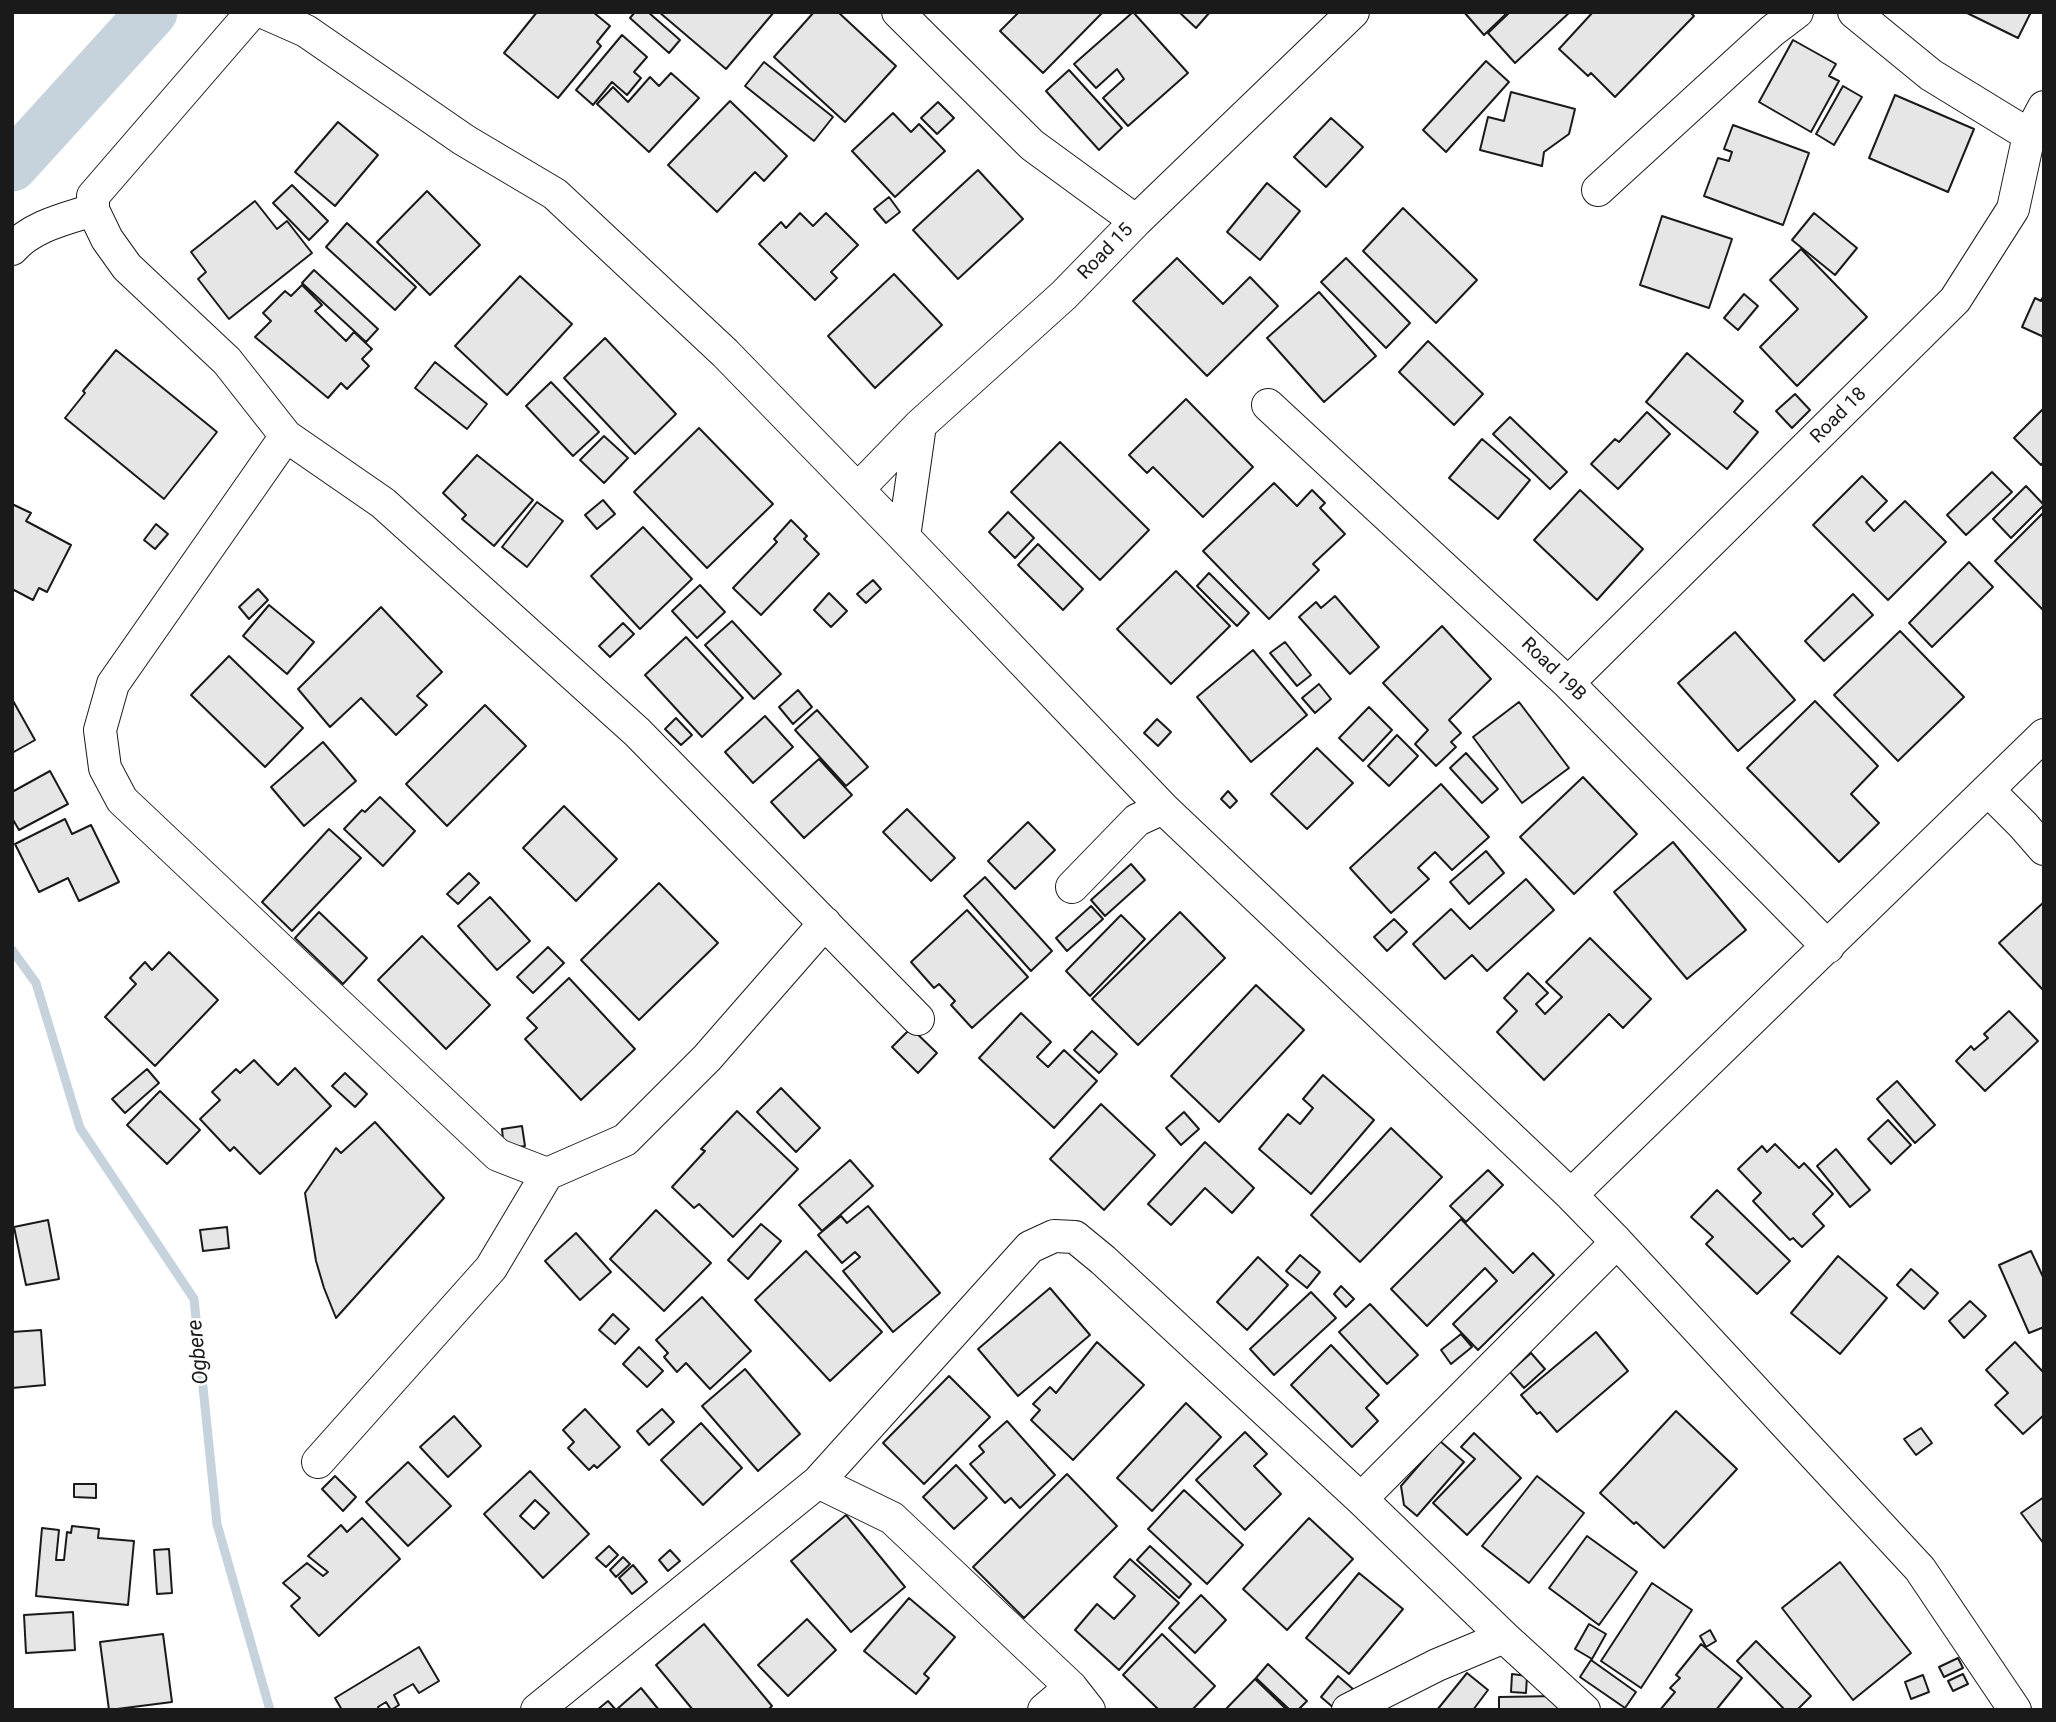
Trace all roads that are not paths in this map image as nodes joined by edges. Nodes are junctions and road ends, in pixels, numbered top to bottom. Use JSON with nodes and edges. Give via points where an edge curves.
{"nodes":[{"id":1,"x":251,"y":12,"type":"edge"},
{"id":2,"x":263,"y":12,"type":"edge"},
{"id":3,"x":898,"y":12,"type":"edge"},
{"id":4,"x":1353,"y":12,"type":"edge"},
{"id":5,"x":1797,"y":12,"type":"edge"},
{"id":6,"x":1854,"y":12,"type":"edge"},
{"id":7,"x":2044,"y":107,"type":"edge"},
{"id":8,"x":2029,"y":135,"type":"junction"},
{"id":9,"x":1598,"y":190,"type":"dead end"},
{"id":10,"x":93,"y":210,"type":"junction"},
{"id":11,"x":1136,"y":221,"type":"junction"},
{"id":12,"x":12,"y":249,"type":"edge"},
{"id":13,"x":1268,"y":405,"type":"dead end"},
{"id":14,"x":920,"y":425,"type":"junction"},
{"id":15,"x":286,"y":436,"type":"junction"},
{"id":16,"x":858,"y":489,"type":"junction"},
{"id":17,"x":904,"y":537,"type":"junction"},
{"id":18,"x":1568,"y":683,"type":"junction"},
{"id":19,"x":2044,"y":735,"type":"edge"},
{"id":20,"x":1988,"y":790,"type":"junction"},
{"id":21,"x":1163,"y":807,"type":"junction"},
{"id":22,"x":2044,"y":849,"type":"edge"},
{"id":23,"x":1072,"y":887,"type":"dead end"},
{"id":24,"x":825,"y":923,"type":"junction"},
{"id":25,"x":1828,"y":947,"type":"junction"},
{"id":26,"x":918,"y":1019,"type":"dead end"},
{"id":27,"x":547,"y":1174,"type":"junction"},
{"id":28,"x":1570,"y":1195,"type":"junction"},
{"id":29,"x":1617,"y":1242,"type":"junction"},
{"id":30,"x":318,"y":1462,"type":"dead end"},
{"id":31,"x":818,"y":1482,"type":"junction"},
{"id":32,"x":1361,"y":1499,"type":"junction"},
{"id":33,"x":1504,"y":1637,"type":"junction"},
{"id":34,"x":1080,"y":1698,"type":"edge"},
{"id":35,"x":537,"y":1710,"type":"edge"},
{"id":36,"x":1044,"y":1710,"type":"edge"},
{"id":37,"x":1348,"y":1710,"type":"edge"},
{"id":38,"x":1584,"y":1710,"type":"edge"},
{"id":39,"x":2015,"y":1710,"type":"edge"}],
"edges":[{"from":1,"to":10,"type":"street","via":[[93,196]]},
{"from":2,"to":16,"type":"street","via":[[306,31],[464,140],[555,194],[725,353]]},
{"from":3,"to":11,"type":"street","via":[[1032,145]]},
{"from":4,"to":11,"type":"street","name":"Road 15"},
{"from":5,"to":9,"type":"street"},
{"from":6,"to":8,"type":"street","via":[[1931,75]]},
{"from":7,"to":8,"type":"street","name":"Road 18"},
{"from":8,"to":18,"type":"street","name":"Road 18","via":[[2013,209],[1955,300]]},
{"from":10,"to":12,"type":"street","via":[[45,226],[21,238]]},
{"from":10,"to":15,"type":"street","via":[[127,267],[228,360]]},
{"from":11,"to":14,"type":"street","name":"Road 15","via":[[1064,295]]},
{"from":13,"to":18,"type":"street","name":"Road 19B"},
{"from":14,"to":16,"type":"street","name":"Road 15"},
{"from":14,"to":17,"type":"street"},
{"from":15,"to":24,"type":"street","via":[[383,503],[637,732]]},
{"from":15,"to":27,"type":"street","via":[[113,684],[100,730],[105,768],[122,800],[498,1155]]},
{"from":16,"to":17,"type":"street"},
{"from":17,"to":21,"type":"street"},
{"from":18,"to":25,"type":"street","name":"Road 19B"},
{"from":19,"to":20,"type":"street"},
{"from":20,"to":22,"type":"street"},
{"from":20,"to":25,"type":"street"},
{"from":21,"to":23,"type":"street","via":[[1137,820]]},
{"from":21,"to":28,"type":"street"},
{"from":24,"to":26,"type":"street"},
{"from":24,"to":27,"type":"street","via":[[707,1058],[625,1140]]},
{"from":25,"to":28,"type":"street"},
{"from":27,"to":30,"type":"street","via":[[491,1268]]},
{"from":28,"to":29,"type":"street"},
{"from":29,"to":32,"type":"street"},
{"from":29,"to":39,"type":"street","via":[[1920,1569]]},
{"from":31,"to":32,"type":"street","via":[[1030,1247],[1054,1236],[1075,1237],[1102,1260]]},
{"from":31,"to":34,"type":"street","via":[[892,1518]]},
{"from":31,"to":35,"type":"street"},
{"from":32,"to":33,"type":"street"},
{"from":33,"to":37,"type":"street"},
{"from":33,"to":38,"type":"street"},
{"from":34,"to":36,"type":"street"}]}
